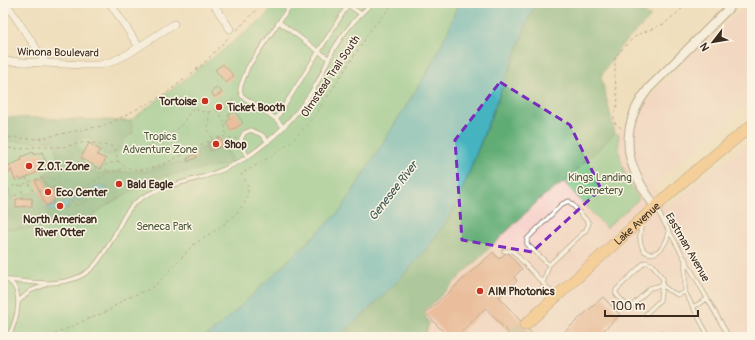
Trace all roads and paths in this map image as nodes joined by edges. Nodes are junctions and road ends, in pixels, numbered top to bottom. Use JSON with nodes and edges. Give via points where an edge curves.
{"nodes":[{"id":1,"x":6,"y":3,"type":"edge"},
{"id":2,"x":110,"y":3,"type":"edge"},
{"id":3,"x":213,"y":3,"type":"edge"},
{"id":4,"x":263,"y":3,"type":"edge"},
{"id":5,"x":292,"y":3,"type":"edge"},
{"id":6,"x":372,"y":3,"type":"edge"},
{"id":7,"x":394,"y":3,"type":"edge"},
{"id":8,"x":689,"y":3,"type":"edge"},
{"id":9,"x":734,"y":3,"type":"edge"},
{"id":10,"x":347,"y":4,"type":"edge"},
{"id":11,"x":361,"y":14,"type":"junction"},
{"id":12,"x":278,"y":22,"type":"junction"},
{"id":13,"x":174,"y":24,"type":"dead end"},
{"id":14,"x":230,"y":29,"type":"dead end"},
{"id":15,"x":139,"y":47,"type":"junction"},
{"id":16,"x":319,"y":51,"type":"junction"},
{"id":17,"x":329,"y":59,"type":"junction"},
{"id":18,"x":3,"y":62,"type":"edge"},
{"id":19,"x":46,"y":63,"type":"junction"},
{"id":20,"x":242,"y":96,"type":"junction"},
{"id":21,"x":220,"y":106,"type":"dead end"},
{"id":22,"x":218,"y":108,"type":"dead end"},
{"id":23,"x":215,"y":109,"type":"junction"},
{"id":24,"x":209,"y":112,"type":"junction"},
{"id":25,"x":276,"y":119,"type":"junction"},
{"id":26,"x":752,"y":125,"type":"edge"},
{"id":27,"x":283,"y":127,"type":"junction"},
{"id":28,"x":621,"y":128,"type":"dead end"},
{"id":29,"x":3,"y":137,"type":"edge"},
{"id":30,"x":226,"y":138,"type":"junction"},
{"id":31,"x":214,"y":140,"type":"junction"},
{"id":32,"x":241,"y":140,"type":"junction"},
{"id":33,"x":268,"y":142,"type":"junction"},
{"id":34,"x":3,"y":148,"type":"edge"},
{"id":35,"x":140,"y":150,"type":"dead end"},
{"id":36,"x":248,"y":157,"type":"junction"},
{"id":37,"x":118,"y":161,"type":"junction"},
{"id":38,"x":105,"y":165,"type":"junction"},
{"id":39,"x":126,"y":168,"type":"junction"},
{"id":40,"x":106,"y":172,"type":"junction"},
{"id":41,"x":44,"y":176,"type":"junction"},
{"id":42,"x":26,"y":178,"type":"dead end"},
{"id":43,"x":28,"y":182,"type":"junction"},
{"id":44,"x":22,"y":185,"type":"junction"},
{"id":45,"x":87,"y":186,"type":"junction"},
{"id":46,"x":3,"y":191,"type":"edge"},
{"id":47,"x":64,"y":191,"type":"junction"},
{"id":48,"x":33,"y":192,"type":"dead end"},
{"id":49,"x":14,"y":195,"type":"dead end"},
{"id":50,"x":22,"y":196,"type":"junction"},
{"id":51,"x":22,"y":199,"type":"dead end"},
{"id":52,"x":655,"y":208,"type":"junction"},
{"id":53,"x":644,"y":218,"type":"junction"},
{"id":54,"x":669,"y":232,"type":"junction"},
{"id":55,"x":504,"y":251,"type":"dead end"},
{"id":56,"x":685,"y":258,"type":"junction"},
{"id":57,"x":549,"y":265,"type":"junction"},
{"id":58,"x":3,"y":278,"type":"edge"},
{"id":59,"x":10,"y":280,"type":"junction"},
{"id":60,"x":543,"y":283,"type":"junction"},
{"id":61,"x":46,"y":284,"type":"junction"},
{"id":62,"x":662,"y":285,"type":"junction"},
{"id":63,"x":685,"y":292,"type":"junction"},
{"id":64,"x":556,"y":297,"type":"junction"},
{"id":65,"x":707,"y":299,"type":"junction"},
{"id":66,"x":19,"y":301,"type":"junction"},
{"id":67,"x":693,"y":307,"type":"junction"},
{"id":68,"x":646,"y":314,"type":"dead end"},
{"id":69,"x":525,"y":325,"type":"tunnel mouth"},
{"id":70,"x":8,"y":337,"type":"edge"},
{"id":71,"x":49,"y":337,"type":"edge"},
{"id":72,"x":709,"y":337,"type":"edge"},
{"id":73,"x":729,"y":337,"type":"edge"}],
"edges":[{"from":1,"to":19,"type":"street"},
{"from":2,"to":15,"type":"street"},
{"from":3,"to":14,"type":"street"},
{"from":4,"to":29,"type":"path","via":[[201,66],[164,95],[134,111],[106,125],[76,132],[36,139]]},
{"from":5,"to":12,"type":"lane"},
{"from":6,"to":11,"type":"lane"},
{"from":7,"to":71,"type":"path","name":"Olmstead Trail South","via":[[372,28],[317,113],[305,127],[291,142],[241,174],[247,183],[248,191],[246,201],[235,215],[194,244],[158,284],[124,299],[108,311]]},
{"from":8,"to":28,"type":"path","via":[[664,24],[637,35],[615,58],[618,103],[614,122]]},
{"from":9,"to":52,"type":"street","via":[[649,88],[634,110],[630,127],[630,157],[635,172]]},
{"from":10,"to":11,"type":"lane"},
{"from":10,"to":16,"type":"lane"},
{"from":11,"to":17,"type":"lane","via":[[346,31]]},
{"from":12,"to":16,"type":"lane"},
{"from":12,"to":20,"type":"lane","via":[[248,67],[241,85]]},
{"from":13,"to":15,"type":"street","name":"Winona Boulevard"},
{"from":15,"to":19,"type":"street","name":"Winona Boulevard","via":[[117,60],[100,64]]},
{"from":16,"to":17,"type":"lane"},
{"from":16,"to":25,"type":"lane"},
{"from":17,"to":27,"type":"lane","via":[[298,111]]},
{"from":18,"to":19,"type":"street","name":"Winona Boulevard"},
{"from":20,"to":21,"type":"path"},
{"from":20,"to":25,"type":"lane"},
{"from":22,"to":23,"type":"path"},
{"from":23,"to":24,"type":"path"},
{"from":23,"to":30,"type":"path","via":[[223,116]]},
{"from":24,"to":31,"type":"path","via":[[208,129]]},
{"from":24,"to":35,"type":"path","via":[[203,113],[196,108],[192,109],[173,133]]},
{"from":25,"to":27,"type":"lane"},
{"from":26,"to":52,"type":"main road","name":"Lake Avenue","via":[[699,167]]},
{"from":27,"to":33,"type":"lane"},
{"from":30,"to":31,"type":"path","via":[[222,136]]},
{"from":30,"to":32,"type":"path"},
{"from":31,"to":39,"type":"path","via":[[159,166],[139,170]]},
{"from":32,"to":33,"type":"lane","via":[[244,133],[251,130],[262,135]]},
{"from":32,"to":36,"type":"lane"},
{"from":33,"to":36,"type":"lane"},
{"from":34,"to":37,"type":"path","via":[[63,147],[94,142],[96,145],[115,148]]},
{"from":36,"to":61,"type":"lane","via":[[219,172],[166,187],[145,196],[132,205],[93,267],[70,280]]},
{"from":37,"to":38,"type":"path"},
{"from":37,"to":39,"type":"path"},
{"from":38,"to":40,"type":"path"},
{"from":38,"to":41,"type":"path","via":[[101,170],[79,163],[48,172]]},
{"from":39,"to":40,"type":"path"},
{"from":40,"to":45,"type":"path","via":[[104,176]]},
{"from":41,"to":43,"type":"path"},
{"from":41,"to":47,"type":"path","via":[[55,180]]},
{"from":42,"to":43,"type":"path"},
{"from":43,"to":44,"type":"path"},
{"from":43,"to":48,"type":"path"},
{"from":44,"to":46,"type":"path","via":[[12,186],[8,191]]},
{"from":44,"to":50,"type":"path"},
{"from":45,"to":47,"type":"path"},
{"from":45,"to":47,"type":"path","via":[[86,203],[75,206]]},
{"from":49,"to":50,"type":"path"},
{"from":50,"to":51,"type":"path"},
{"from":52,"to":53,"type":"main road","name":"Lake Avenue"},
{"from":52,"to":54,"type":"lane","name":"Eastman Avenue"},
{"from":53,"to":54,"type":"lane","via":[[640,243],[647,252],[661,249],[666,244]]},
{"from":53,"to":64,"type":"main road","name":"Lake Avenue"},
{"from":54,"to":56,"type":"lane","name":"Eastman Avenue"},
{"from":55,"to":60,"type":"lane","via":[[514,251]]},
{"from":56,"to":63,"type":"lane"},
{"from":56,"to":65,"type":"lane","name":"Eastman Avenue"},
{"from":57,"to":57,"type":"lane","via":[[586,230],[589,223],[569,201],[562,204],[527,239],[527,244]]},
{"from":57,"to":60,"type":"lane"},
{"from":58,"to":59,"type":"lane"},
{"from":59,"to":61,"type":"lane"},
{"from":59,"to":66,"type":"lane"},
{"from":60,"to":64,"type":"lane"},
{"from":61,"to":66,"type":"lane","via":[[30,291]]},
{"from":62,"to":62,"type":"lane","via":[[663,279],[653,265],[645,262],[616,290],[616,294],[627,306],[632,306],[650,288]]},
{"from":62,"to":63,"type":"lane","via":[[678,295]]},
{"from":62,"to":68,"type":"lane","via":[[660,300]]},
{"from":63,"to":67,"type":"lane"},
{"from":64,"to":69,"type":"main road","name":"Lake Avenue"},
{"from":65,"to":67,"type":"lane"},
{"from":65,"to":73,"type":"lane","name":"Eastman Avenue"},
{"from":66,"to":70,"type":"lane","via":[[12,331]]},
{"from":67,"to":72,"type":"lane"}]}
